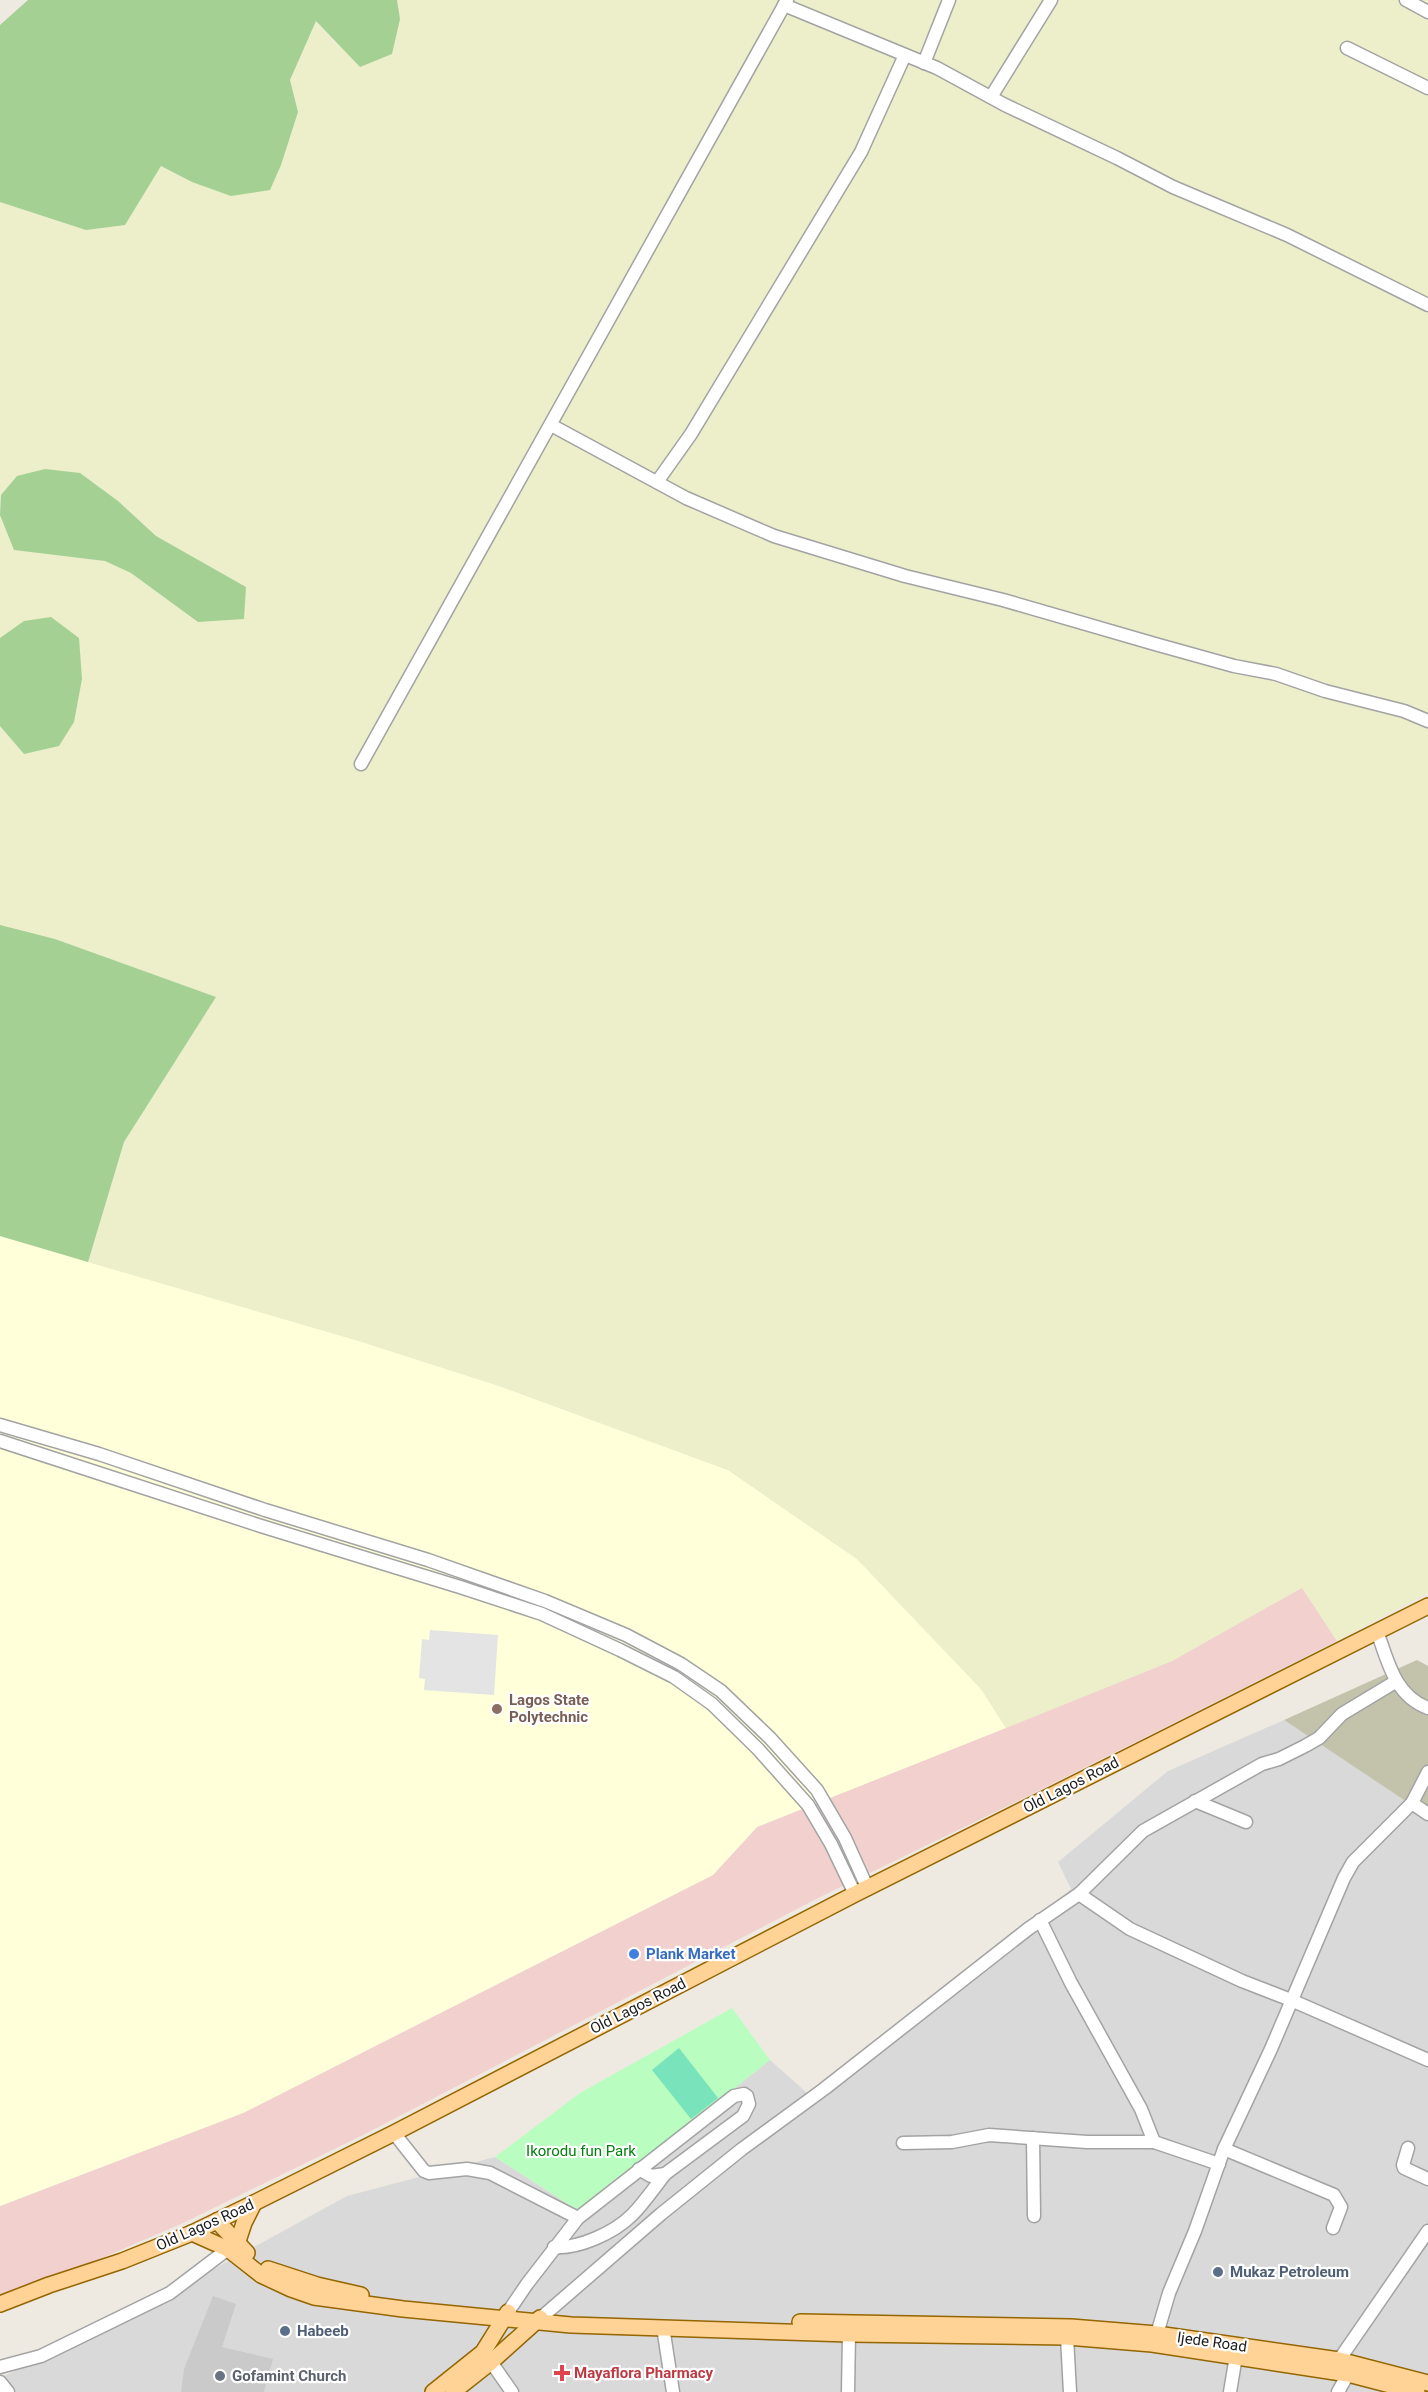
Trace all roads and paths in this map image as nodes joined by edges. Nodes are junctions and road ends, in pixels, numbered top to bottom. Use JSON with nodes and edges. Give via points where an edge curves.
{"nodes":[{"id":1,"x":949,"y":0,"type":"edge"},
{"id":2,"x":1052,"y":0,"type":"edge"},
{"id":3,"x":1406,"y":0,"type":"edge"},
{"id":4,"x":786,"y":2,"type":"edge"},
{"id":5,"x":1428,"y":12,"type":"edge"},
{"id":6,"x":1347,"y":48,"type":"dead end"},
{"id":7,"x":905,"y":55,"type":"junction"},
{"id":8,"x":924,"y":63,"type":"junction"},
{"id":9,"x":1428,"y":88,"type":"edge"},
{"id":10,"x":991,"y":97,"type":"junction"},
{"id":11,"x":1428,"y":304,"type":"edge"},
{"id":12,"x":551,"y":425,"type":"junction"},
{"id":13,"x":657,"y":482,"type":"junction"},
{"id":14,"x":1428,"y":722,"type":"edge"},
{"id":15,"x":361,"y":764,"type":"dead end"},
{"id":16,"x":0,"y":1425,"type":"edge"},
{"id":17,"x":0,"y":1441,"type":"edge"},
{"id":18,"x":1428,"y":1606,"type":"edge"},
{"id":19,"x":1377,"y":1631,"type":"junction"},
{"id":20,"x":1395,"y":1682,"type":"junction"},
{"id":21,"x":1428,"y":1708,"type":"edge"},
{"id":22,"x":1428,"y":1772,"type":"edge"},
{"id":23,"x":1195,"y":1801,"type":"junction"},
{"id":24,"x":1412,"y":1803,"type":"junction"},
{"id":25,"x":1428,"y":1814,"type":"edge"},
{"id":26,"x":1246,"y":1822,"type":"dead end"},
{"id":27,"x":862,"y":1891,"type":"junction"},
{"id":28,"x":1079,"y":1894,"type":"junction"},
{"id":29,"x":1041,"y":1920,"type":"junction"},
{"id":30,"x":1291,"y":2000,"type":"junction"},
{"id":31,"x":1428,"y":2060,"type":"edge"},
{"id":32,"x":394,"y":2133,"type":"junction"},
{"id":33,"x":1033,"y":2138,"type":"junction"},
{"id":34,"x":1154,"y":2142,"type":"junction"},
{"id":35,"x":903,"y":2143,"type":"dead end"},
{"id":36,"x":1407,"y":2148,"type":"dead end"},
{"id":37,"x":1224,"y":2149,"type":"junction"},
{"id":38,"x":1219,"y":2164,"type":"junction"},
{"id":39,"x":639,"y":2169,"type":"junction"},
{"id":40,"x":664,"y":2174,"type":"junction"},
{"id":41,"x":1428,"y":2179,"type":"edge"},
{"id":42,"x":254,"y":2203,"type":"junction"},
{"id":43,"x":1034,"y":2216,"type":"dead end"},
{"id":44,"x":578,"y":2218,"type":"junction"},
{"id":45,"x":217,"y":2221,"type":"junction"},
{"id":46,"x":1332,"y":2228,"type":"dead end"},
{"id":47,"x":1428,"y":2231,"type":"edge"},
{"id":48,"x":192,"y":2233,"type":"junction"},
{"id":49,"x":233,"y":2246,"type":"junction"},
{"id":50,"x":554,"y":2247,"type":"junction"},
{"id":51,"x":0,"y":2304,"type":"edge"},
{"id":52,"x":506,"y":2316,"type":"junction"},
{"id":53,"x":539,"y":2319,"type":"junction"},
{"id":54,"x":663,"y":2327,"type":"junction"},
{"id":55,"x":992,"y":2332,"type":"junction"},
{"id":56,"x":849,"y":2334,"type":"junction"},
{"id":57,"x":1157,"y":2334,"type":"junction"},
{"id":58,"x":1067,"y":2337,"type":"junction"},
{"id":59,"x":1236,"y":2356,"type":"junction"},
{"id":60,"x":1339,"y":2360,"type":"junction"},
{"id":61,"x":491,"y":2362,"type":"junction"},
{"id":62,"x":0,"y":2367,"type":"edge"},
{"id":63,"x":1348,"y":2374,"type":"junction"},
{"id":64,"x":0,"y":2382,"type":"edge"},
{"id":65,"x":1428,"y":2383,"type":"edge"},
{"id":66,"x":8,"y":2392,"type":"edge"},
{"id":67,"x":433,"y":2392,"type":"edge"},
{"id":68,"x":453,"y":2392,"type":"edge"},
{"id":69,"x":512,"y":2392,"type":"edge"},
{"id":70,"x":673,"y":2392,"type":"edge"},
{"id":71,"x":848,"y":2392,"type":"edge"},
{"id":72,"x":1070,"y":2392,"type":"edge"},
{"id":73,"x":1230,"y":2392,"type":"edge"},
{"id":74,"x":1338,"y":2392,"type":"edge"},
{"id":75,"x":1417,"y":2392,"type":"edge"}],
"edges":[{"from":1,"to":8,"type":"street"},
{"from":2,"to":10,"type":"street"},
{"from":3,"to":5,"type":"street"},
{"from":4,"to":7,"type":"street"},
{"from":4,"to":12,"type":"street"},
{"from":6,"to":9,"type":"street"},
{"from":7,"to":8,"type":"street"},
{"from":7,"to":13,"type":"street","via":[[849,173],[691,434]]},
{"from":8,"to":10,"type":"street"},
{"from":10,"to":11,"type":"street","via":[[1173,187],[1287,235]]},
{"from":12,"to":13,"type":"street"},
{"from":12,"to":15,"type":"street"},
{"from":13,"to":14,"type":"street","via":[[774,536],[905,576],[1276,674],[1404,711]]},
{"from":16,"to":27,"type":"street","via":[[428,1560],[545,1601],[626,1635],[681,1664],[721,1691],[817,1790],[845,1838]]},
{"from":17,"to":27,"type":"street","via":[[542,1614],[674,1677],[712,1704],[808,1805]]},
{"from":18,"to":19,"type":"main road","name":"Old Lagos Road"},
{"from":19,"to":20,"type":"street"},
{"from":19,"to":27,"type":"main road","name":"Old Lagos Road"},
{"from":20,"to":21,"type":"street","via":[[1416,1704]]},
{"from":20,"to":23,"type":"street","via":[[1342,1714],[1305,1746],[1262,1764]]},
{"from":22,"to":24,"type":"street"},
{"from":23,"to":26,"type":"street"},
{"from":23,"to":28,"type":"street","via":[[1143,1831]]},
{"from":24,"to":25,"type":"street"},
{"from":24,"to":30,"type":"street","via":[[1353,1862]]},
{"from":27,"to":32,"type":"main road","name":"Old Lagos Road"},
{"from":28,"to":29,"type":"street"},
{"from":28,"to":30,"type":"street","via":[[1130,1929]]},
{"from":29,"to":34,"type":"street","via":[[1141,2109]]},
{"from":29,"to":53,"type":"street","via":[[713,2171]]},
{"from":30,"to":31,"type":"street"},
{"from":30,"to":37,"type":"street"},
{"from":32,"to":42,"type":"main road","name":"Old Lagos Road"},
{"from":32,"to":44,"type":"street","via":[[424,2171],[467,2169],[490,2173]]},
{"from":33,"to":34,"type":"street"},
{"from":33,"to":35,"type":"street","via":[[989,2136]]},
{"from":33,"to":43,"type":"street"},
{"from":34,"to":38,"type":"street"},
{"from":36,"to":41,"type":"street","via":[[1404,2168]]},
{"from":37,"to":38,"type":"street"},
{"from":37,"to":46,"type":"street","via":[[1334,2195],[1341,2207]]},
{"from":38,"to":57,"type":"street"},
{"from":39,"to":40,"type":"street","via":[[651,2176]]},
{"from":39,"to":40,"type":"street","via":[[734,2096],[747,2096],[749,2104],[743,2116]]},
{"from":39,"to":44,"type":"street"},
{"from":40,"to":50,"type":"street","via":[[622,2224],[579,2246]]},
{"from":42,"to":45,"type":"main road","name":"Old Lagos Road"},
{"from":42,"to":49,"type":"main road"},
{"from":44,"to":50,"type":"street"},
{"from":45,"to":48,"type":"main road","name":"Old Lagos Road"},
{"from":45,"to":49,"type":"main road"},
{"from":47,"to":60,"type":"street"},
{"from":48,"to":49,"type":"main road"},
{"from":48,"to":51,"type":"main road","name":"Old Lagos Road"},
{"from":49,"to":52,"type":"main road","via":[[269,2270],[317,2285]]},
{"from":49,"to":62,"type":"street","via":[[162,2297],[41,2356]]},
{"from":50,"to":52,"type":"street"},
{"from":52,"to":53,"type":"main road"},
{"from":52,"to":67,"type":"main road","via":[[483,2352]]},
{"from":53,"to":54,"type":"main road"},
{"from":53,"to":55,"type":"main road"},
{"from":53,"to":61,"type":"main road"},
{"from":54,"to":56,"type":"main road"},
{"from":54,"to":70,"type":"street"},
{"from":55,"to":56,"type":"main road"},
{"from":55,"to":57,"type":"main road","name":"Ijede Road","via":[[1071,2327]]},
{"from":55,"to":58,"type":"main road","name":"Ijede Road"},
{"from":56,"to":71,"type":"street"},
{"from":57,"to":60,"type":"main road","name":"Ijede Road"},
{"from":58,"to":59,"type":"main road","name":"Ijede Road"},
{"from":58,"to":72,"type":"street"},
{"from":59,"to":63,"type":"main road","name":"Ijede Road"},
{"from":59,"to":73,"type":"street"},
{"from":60,"to":65,"type":"main road","name":"Ijede Road"},
{"from":61,"to":68,"type":"main road"},
{"from":61,"to":69,"type":"street"},
{"from":63,"to":74,"type":"street"},
{"from":63,"to":75,"type":"main road","name":"Ijede Road"},
{"from":64,"to":66,"type":"street"}]}
